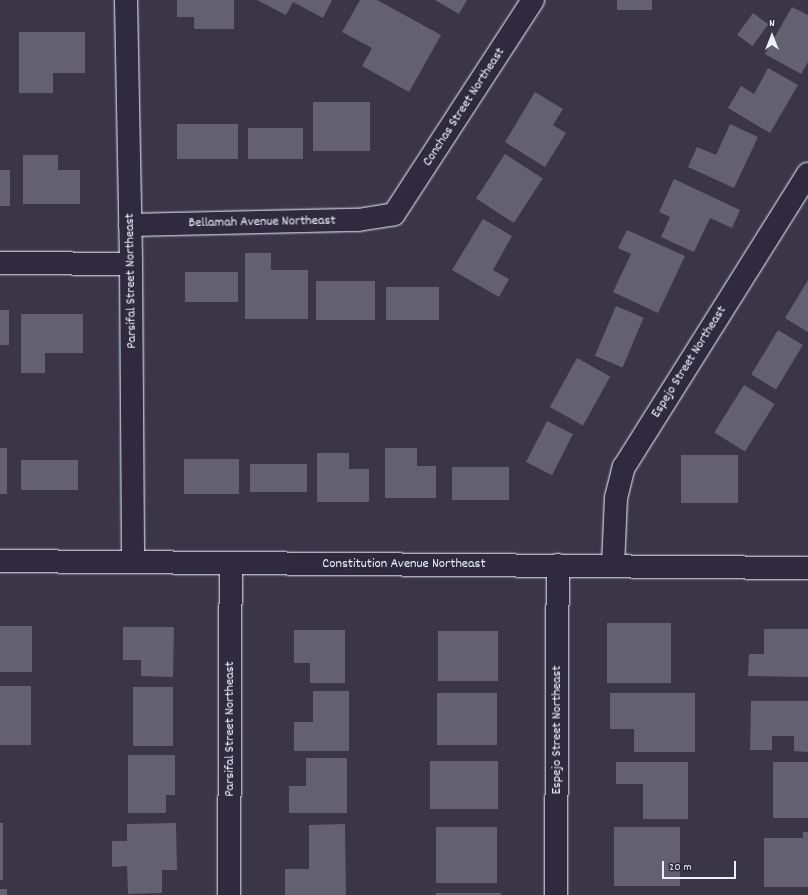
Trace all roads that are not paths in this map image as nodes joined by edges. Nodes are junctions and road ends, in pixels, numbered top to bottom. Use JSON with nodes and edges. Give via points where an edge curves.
{"nodes":[{"id":1,"x":126,"y":0,"type":"edge"},
{"id":2,"x":533,"y":0,"type":"edge"},
{"id":3,"x":808,"y":174,"type":"edge"},
{"id":4,"x":394,"y":214,"type":"joint"},
{"id":5,"x":130,"y":225,"type":"junction"},
{"id":6,"x":0,"y":263,"type":"edge"},
{"id":7,"x":131,"y":264,"type":"junction"},
{"id":8,"x":0,"y":561,"type":"edge"},
{"id":9,"x":134,"y":562,"type":"junction"},
{"id":10,"x":231,"y":563,"type":"junction"},
{"id":11,"x":558,"y":565,"type":"junction"},
{"id":12,"x":613,"y":566,"type":"junction"},
{"id":13,"x":808,"y":568,"type":"edge"},
{"id":14,"x":229,"y":895,"type":"edge"},
{"id":15,"x":556,"y":895,"type":"edge"}],
"edges":[{"from":1,"to":5,"type":"street","name":"Parsifal Street Northeast"},
{"from":2,"to":4,"type":"street","name":"Conchas Street Northeast"},
{"from":3,"to":12,"type":"street","name":"Espejo Street Northeast","via":[[624,466],[616,498]]},
{"from":4,"to":5,"type":"street","name":"Bellamah Avenue Northeast","via":[[358,220]]},
{"from":5,"to":7,"type":"street","name":"Parsifal Street Northeast"},
{"from":6,"to":7,"type":"street"},
{"from":7,"to":9,"type":"street","name":"Parsifal Street Northeast"},
{"from":8,"to":9,"type":"street","name":"Constitution Avenue Northeast"},
{"from":9,"to":10,"type":"street","name":"Constitution Avenue Northeast"},
{"from":10,"to":11,"type":"street","name":"Constitution Avenue Northeast"},
{"from":10,"to":14,"type":"street","name":"Parsifal Street Northeast"},
{"from":11,"to":12,"type":"street","name":"Constitution Avenue Northeast"},
{"from":11,"to":15,"type":"street","name":"Espejo Street Northeast"},
{"from":12,"to":13,"type":"street","name":"Constitution Avenue Northeast"}]}
